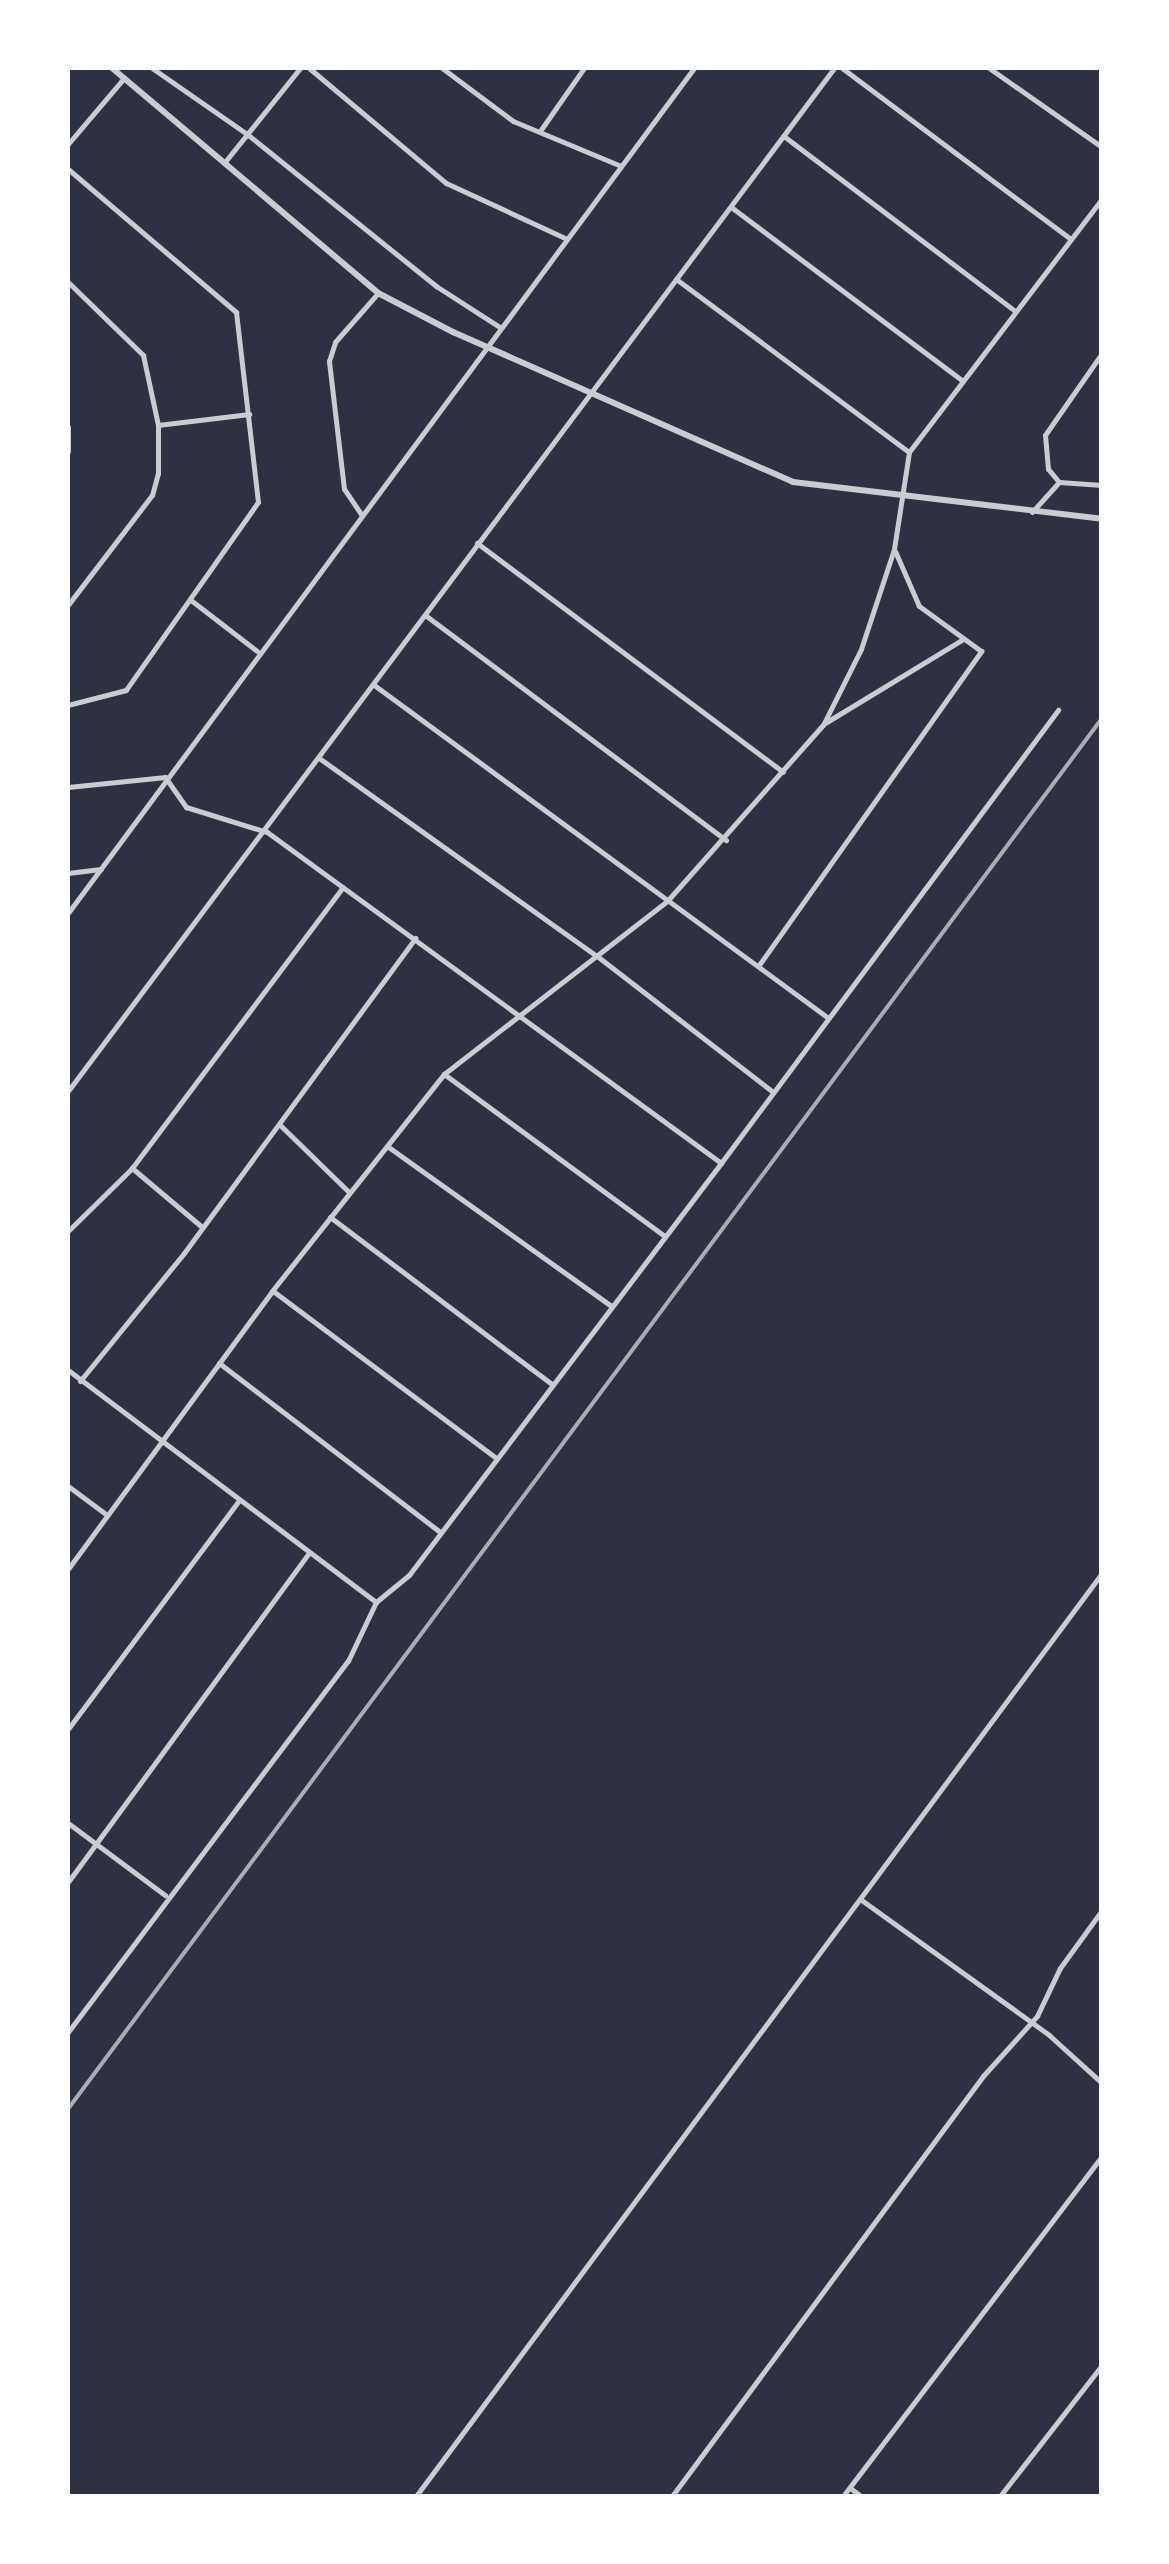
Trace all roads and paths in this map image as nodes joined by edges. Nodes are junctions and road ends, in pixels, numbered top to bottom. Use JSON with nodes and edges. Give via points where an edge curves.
{"nodes":[{"id":1,"x":112,"y":68,"type":"edge"},
{"id":2,"x":152,"y":68,"type":"edge"},
{"id":3,"x":300,"y":68,"type":"edge"},
{"id":4,"x":309,"y":68,"type":"edge"},
{"id":5,"x":442,"y":68,"type":"edge"},
{"id":6,"x":584,"y":68,"type":"edge"},
{"id":7,"x":694,"y":68,"type":"edge"},
{"id":8,"x":834,"y":68,"type":"edge"},
{"id":9,"x":842,"y":68,"type":"edge"},
{"id":10,"x":989,"y":68,"type":"edge"},
{"id":11,"x":124,"y":78,"type":"junction"},
{"id":12,"x":539,"y":132,"type":"junction"},
{"id":13,"x":247,"y":134,"type":"junction"},
{"id":14,"x":785,"y":137,"type":"junction"},
{"id":15,"x":68,"y":144,"type":"edge"},
{"id":16,"x":1102,"y":147,"type":"edge"},
{"id":17,"x":224,"y":163,"type":"junction"},
{"id":18,"x":620,"y":166,"type":"junction"},
{"id":19,"x":68,"y":169,"type":"edge"},
{"id":20,"x":1102,"y":199,"type":"edge"},
{"id":21,"x":731,"y":207,"type":"junction"},
{"id":22,"x":564,"y":238,"type":"junction"},
{"id":23,"x":1069,"y":238,"type":"junction"},
{"id":24,"x":676,"y":278,"type":"junction"},
{"id":25,"x":68,"y":282,"type":"edge"},
{"id":26,"x":378,"y":293,"type":"junction"},
{"id":27,"x":1014,"y":310,"type":"junction"},
{"id":28,"x":498,"y":326,"type":"junction"},
{"id":29,"x":487,"y":346,"type":"junction"},
{"id":30,"x":1102,"y":353,"type":"edge"},
{"id":31,"x":963,"y":381,"type":"junction"},
{"id":32,"x":587,"y":391,"type":"junction"},
{"id":33,"x":249,"y":414,"type":"junction"},
{"id":34,"x":68,"y":426,"type":"edge"},
{"id":35,"x":158,"y":426,"type":"junction"},
{"id":36,"x":68,"y":451,"type":"edge"},
{"id":37,"x":910,"y":452,"type":"junction"},
{"id":38,"x":1059,"y":482,"type":"junction"},
{"id":39,"x":1102,"y":484,"type":"edge"},
{"id":40,"x":901,"y":497,"type":"junction"},
{"id":41,"x":1032,"y":512,"type":"junction"},
{"id":42,"x":361,"y":514,"type":"junction"},
{"id":43,"x":1102,"y":520,"type":"edge"},
{"id":44,"x":478,"y":544,"type":"junction"},
{"id":45,"x":894,"y":548,"type":"junction"},
{"id":46,"x":191,"y":601,"type":"junction"},
{"id":47,"x":68,"y":605,"type":"edge"},
{"id":48,"x":425,"y":615,"type":"junction"},
{"id":49,"x":963,"y":639,"type":"junction"},
{"id":50,"x":257,"y":651,"type":"junction"},
{"id":51,"x":374,"y":685,"type":"junction"},
{"id":52,"x":68,"y":705,"type":"edge"},
{"id":53,"x":1058,"y":710,"type":"dead end"},
{"id":54,"x":823,"y":725,"type":"junction"},
{"id":55,"x":318,"y":758,"type":"junction"},
{"id":56,"x":783,"y":772,"type":"junction"},
{"id":57,"x":165,"y":777,"type":"junction"},
{"id":58,"x":68,"y":788,"type":"edge"},
{"id":59,"x":268,"y":832,"type":"junction"},
{"id":60,"x":726,"y":840,"type":"junction"},
{"id":61,"x":102,"y":868,"type":"junction"},
{"id":62,"x":68,"y":873,"type":"edge"},
{"id":63,"x":344,"y":887,"type":"junction"},
{"id":64,"x":668,"y":900,"type":"junction"},
{"id":65,"x":68,"y":914,"type":"edge"},
{"id":66,"x":414,"y":938,"type":"junction"},
{"id":67,"x":597,"y":956,"type":"junction"},
{"id":68,"x":759,"y":965,"type":"junction"},
{"id":69,"x":522,"y":1016,"type":"junction"},
{"id":70,"x":827,"y":1018,"type":"junction"},
{"id":71,"x":444,"y":1074,"type":"junction"},
{"id":72,"x":68,"y":1091,"type":"edge"},
{"id":73,"x":773,"y":1092,"type":"junction"},
{"id":74,"x":280,"y":1125,"type":"junction"},
{"id":75,"x":386,"y":1146,"type":"junction"},
{"id":76,"x":721,"y":1162,"type":"junction"},
{"id":77,"x":132,"y":1168,"type":"junction"},
{"id":78,"x":350,"y":1192,"type":"junction"},
{"id":79,"x":330,"y":1216,"type":"junction"},
{"id":80,"x":202,"y":1227,"type":"junction"},
{"id":81,"x":68,"y":1231,"type":"edge"},
{"id":82,"x":662,"y":1235,"type":"junction"},
{"id":83,"x":272,"y":1291,"type":"junction"},
{"id":84,"x":610,"y":1305,"type":"junction"},
{"id":85,"x":219,"y":1363,"type":"junction"},
{"id":86,"x":68,"y":1370,"type":"edge"},
{"id":87,"x":80,"y":1381,"type":"junction"},
{"id":88,"x":550,"y":1384,"type":"junction"},
{"id":89,"x":160,"y":1442,"type":"junction"},
{"id":90,"x":495,"y":1456,"type":"junction"},
{"id":91,"x":68,"y":1486,"type":"edge"},
{"id":92,"x":238,"y":1502,"type":"junction"},
{"id":93,"x":107,"y":1515,"type":"junction"},
{"id":94,"x":439,"y":1530,"type":"junction"},
{"id":95,"x":308,"y":1554,"type":"junction"},
{"id":96,"x":68,"y":1569,"type":"edge"},
{"id":97,"x":1102,"y":1573,"type":"edge"},
{"id":98,"x":376,"y":1602,"type":"junction"},
{"id":99,"x":68,"y":1730,"type":"edge"},
{"id":100,"x":68,"y":1823,"type":"edge"},
{"id":101,"x":94,"y":1843,"type":"junction"},
{"id":102,"x":68,"y":1882,"type":"edge"},
{"id":103,"x":165,"y":1895,"type":"junction"},
{"id":104,"x":860,"y":1899,"type":"junction"},
{"id":105,"x":1102,"y":1910,"type":"edge"},
{"id":106,"x":1030,"y":2024,"type":"junction"},
{"id":107,"x":68,"y":2032,"type":"edge"},
{"id":108,"x":1102,"y":2084,"type":"edge"},
{"id":109,"x":1102,"y":2156,"type":"edge"},
{"id":110,"x":1102,"y":2365,"type":"edge"},
{"id":111,"x":850,"y":2488,"type":"junction"},
{"id":112,"x":416,"y":2496,"type":"edge"},
{"id":113,"x":672,"y":2496,"type":"edge"},
{"id":114,"x":843,"y":2496,"type":"edge"},
{"id":115,"x":861,"y":2496,"type":"edge"},
{"id":116,"x":1000,"y":2496,"type":"edge"}],
"edges":[{"from":1,"to":11,"type":"street"},
{"from":2,"to":13,"type":"street"},
{"from":3,"to":13,"type":"street"},
{"from":4,"to":22,"type":"street","via":[[446,183]]},
{"from":5,"to":12,"type":"street","via":[[495,110]]},
{"from":6,"to":12,"type":"street"},
{"from":7,"to":18,"type":"street"},
{"from":8,"to":14,"type":"street"},
{"from":9,"to":23,"type":"street"},
{"from":10,"to":16,"type":"street"},
{"from":11,"to":15,"type":"street"},
{"from":11,"to":17,"type":"street"},
{"from":12,"to":18,"type":"street"},
{"from":13,"to":17,"type":"street"},
{"from":13,"to":28,"type":"street","via":[[436,286]]},
{"from":14,"to":21,"type":"street"},
{"from":14,"to":27,"type":"street"},
{"from":17,"to":26,"type":"street"},
{"from":18,"to":22,"type":"street"},
{"from":19,"to":33,"type":"street","via":[[236,312]]},
{"from":20,"to":23,"type":"street"},
{"from":21,"to":24,"type":"street"},
{"from":21,"to":31,"type":"street"},
{"from":22,"to":28,"type":"street"},
{"from":23,"to":27,"type":"street"},
{"from":24,"to":32,"type":"street"},
{"from":24,"to":37,"type":"street"},
{"from":25,"to":35,"type":"street","via":[[143,355]]},
{"from":26,"to":29,"type":"street"},
{"from":26,"to":42,"type":"street","via":[[328,361],[344,490]]},
{"from":27,"to":31,"type":"street"},
{"from":28,"to":29,"type":"street"},
{"from":29,"to":32,"type":"street"},
{"from":29,"to":42,"type":"street"},
{"from":30,"to":38,"type":"street","via":[[1045,435],[1048,468]]},
{"from":31,"to":37,"type":"street"},
{"from":32,"to":40,"type":"street","via":[[793,482]]},
{"from":32,"to":44,"type":"street"},
{"from":33,"to":35,"type":"street"},
{"from":33,"to":46,"type":"street","via":[[256,511]]},
{"from":34,"to":36,"type":"street"},
{"from":35,"to":47,"type":"street","via":[[154,490]]},
{"from":37,"to":40,"type":"street"},
{"from":38,"to":39,"type":"street"},
{"from":38,"to":41,"type":"street"},
{"from":40,"to":41,"type":"street"},
{"from":40,"to":45,"type":"street"},
{"from":41,"to":43,"type":"street"},
{"from":42,"to":50,"type":"street"},
{"from":44,"to":48,"type":"street"},
{"from":44,"to":56,"type":"street"},
{"from":45,"to":49,"type":"street","via":[[920,606]]},
{"from":45,"to":54,"type":"street","via":[[861,649]]},
{"from":46,"to":50,"type":"street"},
{"from":46,"to":52,"type":"street","via":[[126,690]]},
{"from":48,"to":51,"type":"street"},
{"from":48,"to":60,"type":"street"},
{"from":49,"to":54,"type":"street"},
{"from":49,"to":68,"type":"street","via":[[981,651],[962,684]]},
{"from":50,"to":57,"type":"street"},
{"from":51,"to":55,"type":"street"},
{"from":51,"to":64,"type":"street"},
{"from":53,"to":70,"type":"street"},
{"from":54,"to":56,"type":"street"},
{"from":55,"to":59,"type":"street"},
{"from":55,"to":67,"type":"street"},
{"from":56,"to":60,"type":"street"},
{"from":57,"to":58,"type":"street"},
{"from":57,"to":59,"type":"street","via":[[186,807]]},
{"from":57,"to":61,"type":"street"},
{"from":59,"to":63,"type":"street"},
{"from":59,"to":72,"type":"street"},
{"from":60,"to":64,"type":"street"},
{"from":61,"to":62,"type":"street"},
{"from":61,"to":65,"type":"street"},
{"from":63,"to":66,"type":"street"},
{"from":63,"to":77,"type":"street"},
{"from":64,"to":67,"type":"street"},
{"from":64,"to":68,"type":"street"},
{"from":66,"to":69,"type":"street"},
{"from":66,"to":74,"type":"street"},
{"from":67,"to":69,"type":"street"},
{"from":67,"to":73,"type":"street"},
{"from":68,"to":70,"type":"street"},
{"from":69,"to":71,"type":"street"},
{"from":69,"to":76,"type":"street"},
{"from":70,"to":73,"type":"street"},
{"from":71,"to":75,"type":"street"},
{"from":71,"to":82,"type":"street"},
{"from":73,"to":76,"type":"street"},
{"from":74,"to":78,"type":"street"},
{"from":74,"to":80,"type":"street"},
{"from":75,"to":78,"type":"street"},
{"from":75,"to":84,"type":"street"},
{"from":76,"to":82,"type":"street"},
{"from":77,"to":80,"type":"street"},
{"from":77,"to":81,"type":"street"},
{"from":78,"to":79,"type":"street"},
{"from":79,"to":83,"type":"street"},
{"from":79,"to":88,"type":"street"},
{"from":80,"to":87,"type":"street"},
{"from":82,"to":84,"type":"street"},
{"from":83,"to":85,"type":"street"},
{"from":83,"to":90,"type":"street"},
{"from":84,"to":88,"type":"street"},
{"from":85,"to":89,"type":"street"},
{"from":85,"to":94,"type":"street"},
{"from":86,"to":87,"type":"street"},
{"from":87,"to":89,"type":"street"},
{"from":88,"to":90,"type":"street"},
{"from":89,"to":92,"type":"street"},
{"from":89,"to":93,"type":"street"},
{"from":90,"to":94,"type":"street"},
{"from":91,"to":93,"type":"street"},
{"from":92,"to":95,"type":"street"},
{"from":92,"to":99,"type":"street"},
{"from":93,"to":96,"type":"street"},
{"from":94,"to":98,"type":"street","via":[[409,1575]]},
{"from":95,"to":98,"type":"street"},
{"from":95,"to":101,"type":"street"},
{"from":97,"to":104,"type":"street"},
{"from":98,"to":103,"type":"street","via":[[348,1661]]},
{"from":100,"to":101,"type":"street"},
{"from":101,"to":102,"type":"street"},
{"from":101,"to":103,"type":"street"},
{"from":103,"to":107,"type":"street"},
{"from":104,"to":106,"type":"street"},
{"from":104,"to":112,"type":"street"},
{"from":105,"to":106,"type":"street"},
{"from":106,"to":108,"type":"street"},
{"from":106,"to":113,"type":"street","via":[[982,2076]]},
{"from":109,"to":111,"type":"street"},
{"from":110,"to":116,"type":"street"},
{"from":111,"to":114,"type":"street"},
{"from":111,"to":115,"type":"street"}]}
